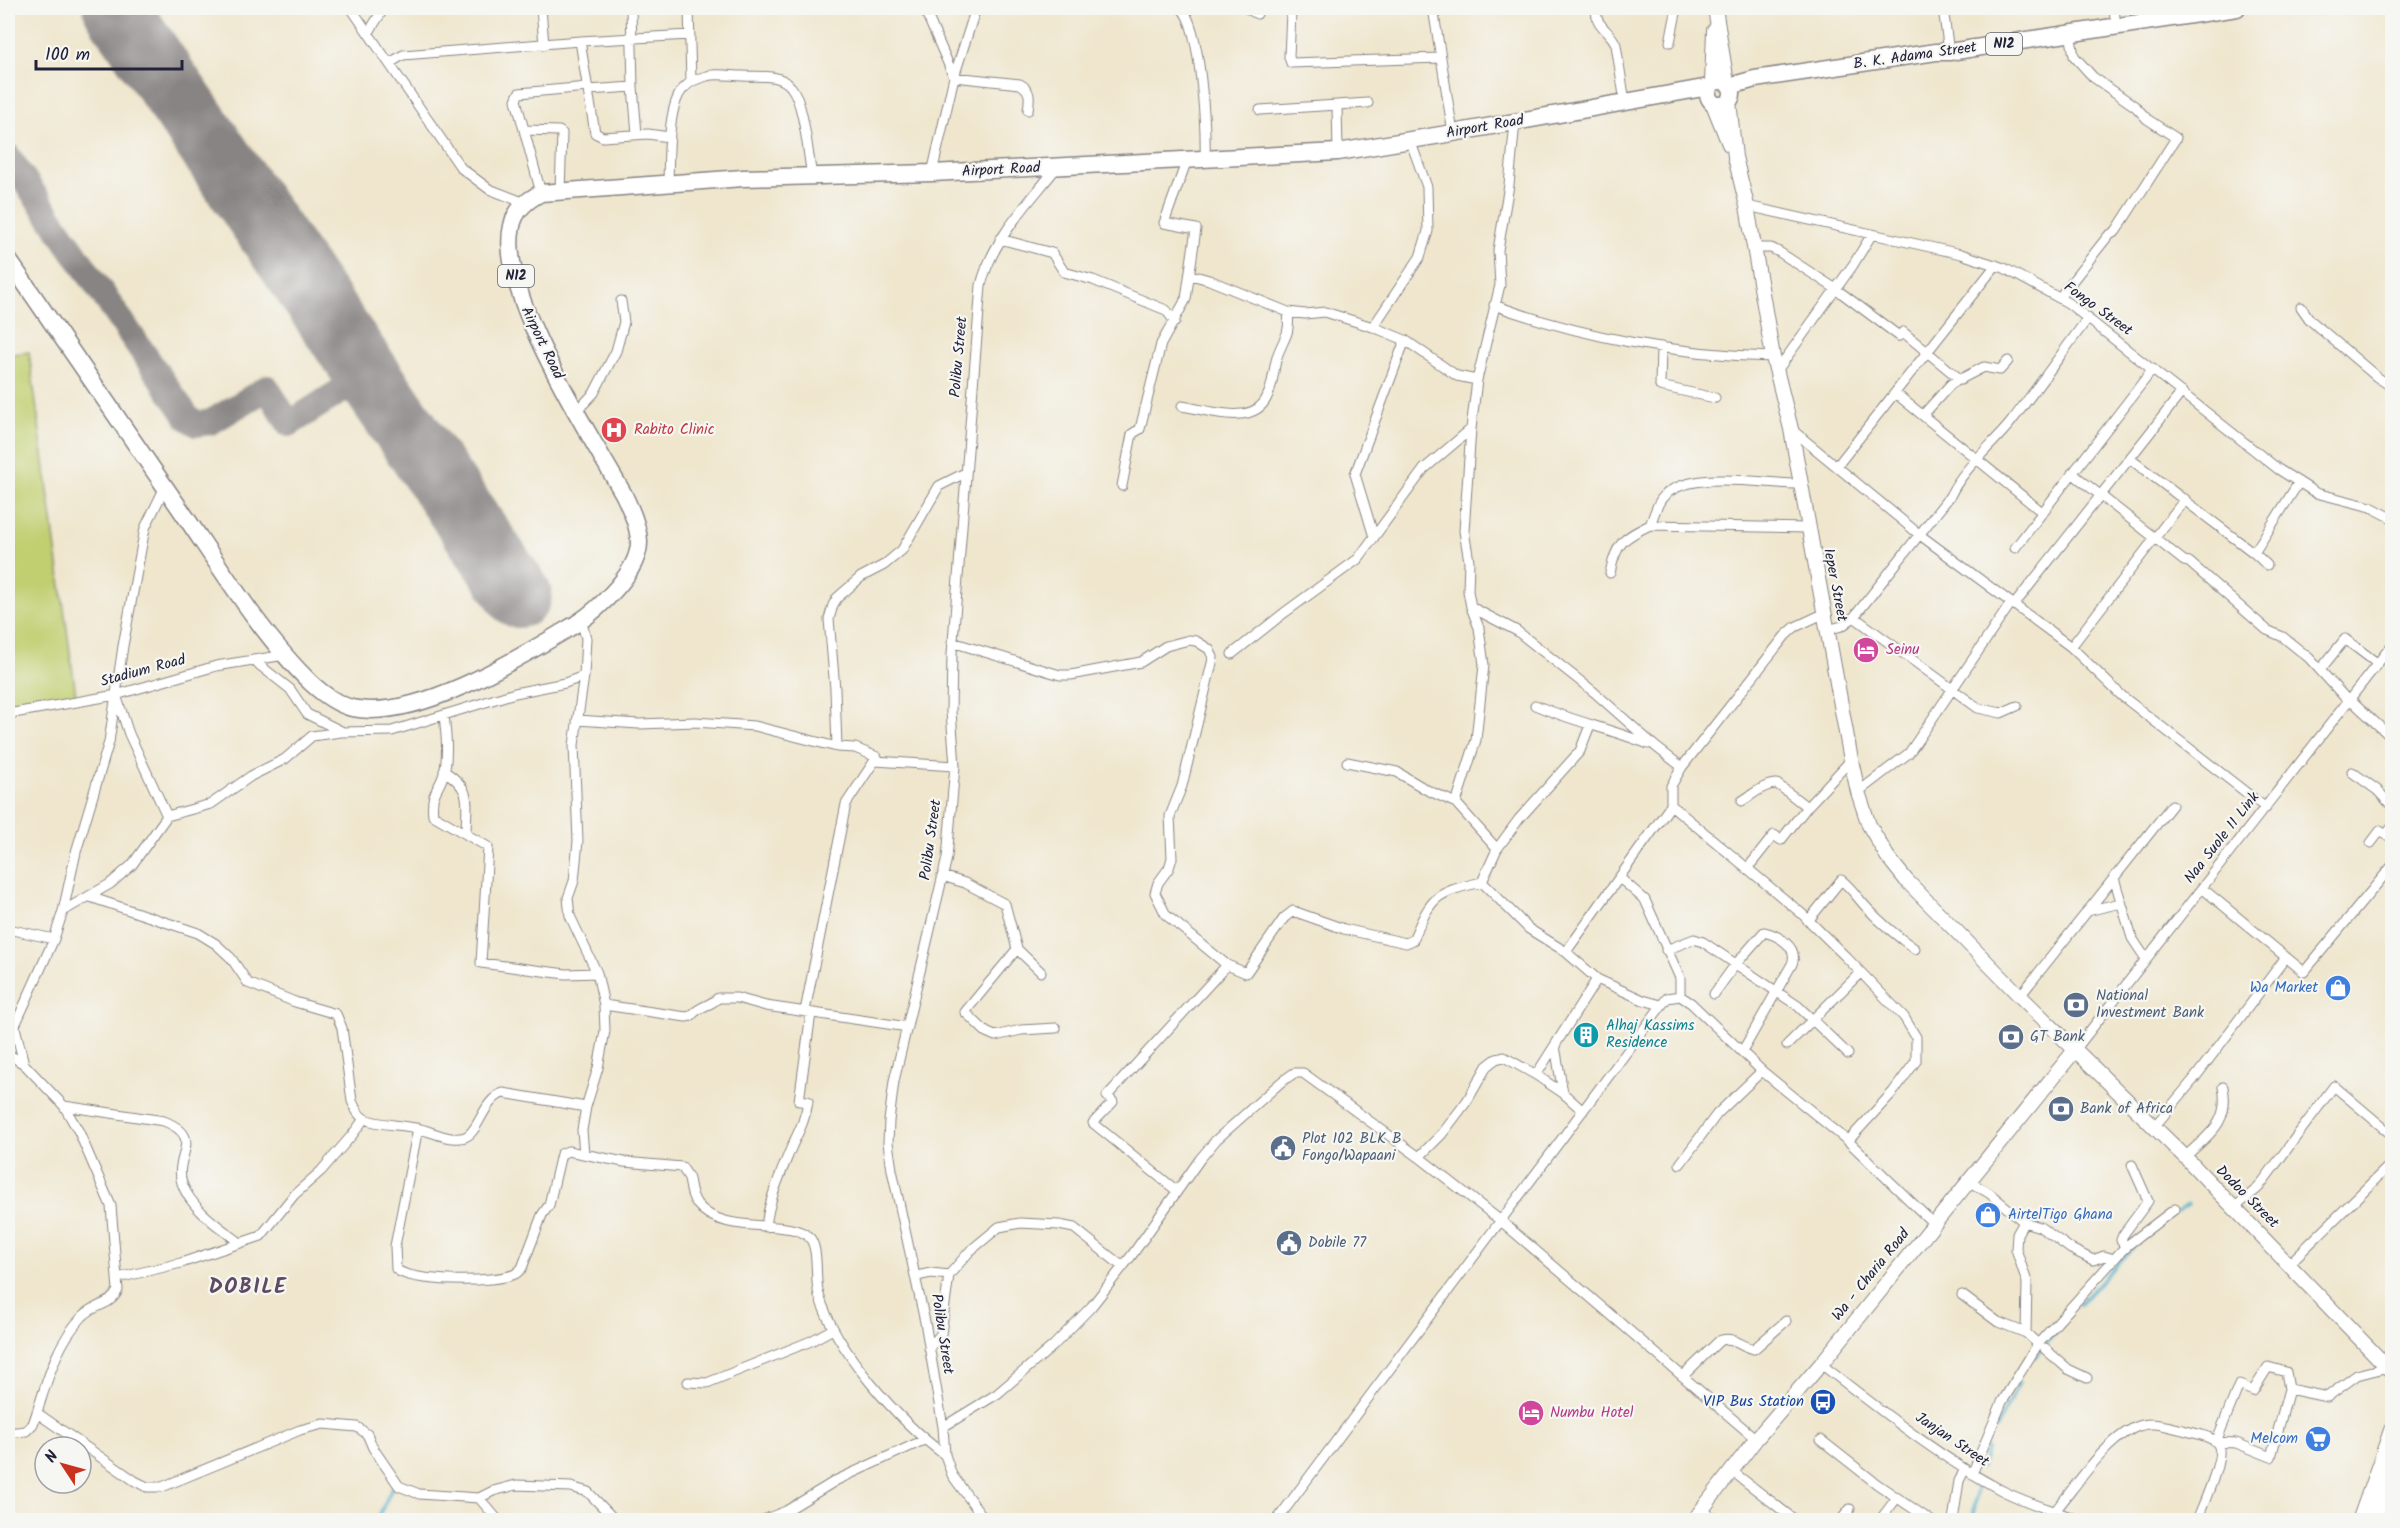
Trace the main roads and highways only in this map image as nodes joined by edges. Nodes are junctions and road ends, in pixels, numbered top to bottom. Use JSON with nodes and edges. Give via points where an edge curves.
{"nodes":[{"id":1,"x":2237,"y":8,"type":"edge"},
{"id":2,"x":1720,"y":93,"type":"joint"},
{"id":3,"x":8,"y":260,"type":"edge"},
{"id":4,"x":2392,"y":1429,"type":"edge"},
{"id":5,"x":2392,"y":1471,"type":"edge"},
{"id":6,"x":2360,"y":1521,"type":"edge"},
{"id":7,"x":2375,"y":1521,"type":"edge"}],
"edges":[{"from":1,"to":2,"type":"highway","name":"B. K. Adama Street","number":"N12","via":[[1770,77]]},
{"from":2,"to":3,"type":"highway","name":"Airport Road","number":"N12","via":[[1652,96],[1338,152],[668,183],[541,193],[525,203],[514,219],[510,237],[520,295],[535,335],[636,520],[639,543],[633,565],[620,584],[581,620],[521,657],[467,685],[416,702],[378,709],[352,708],[329,699],[285,655]]},
{"from":4,"to":6,"type":"main road"},
{"from":5,"to":7,"type":"main road"}]}
